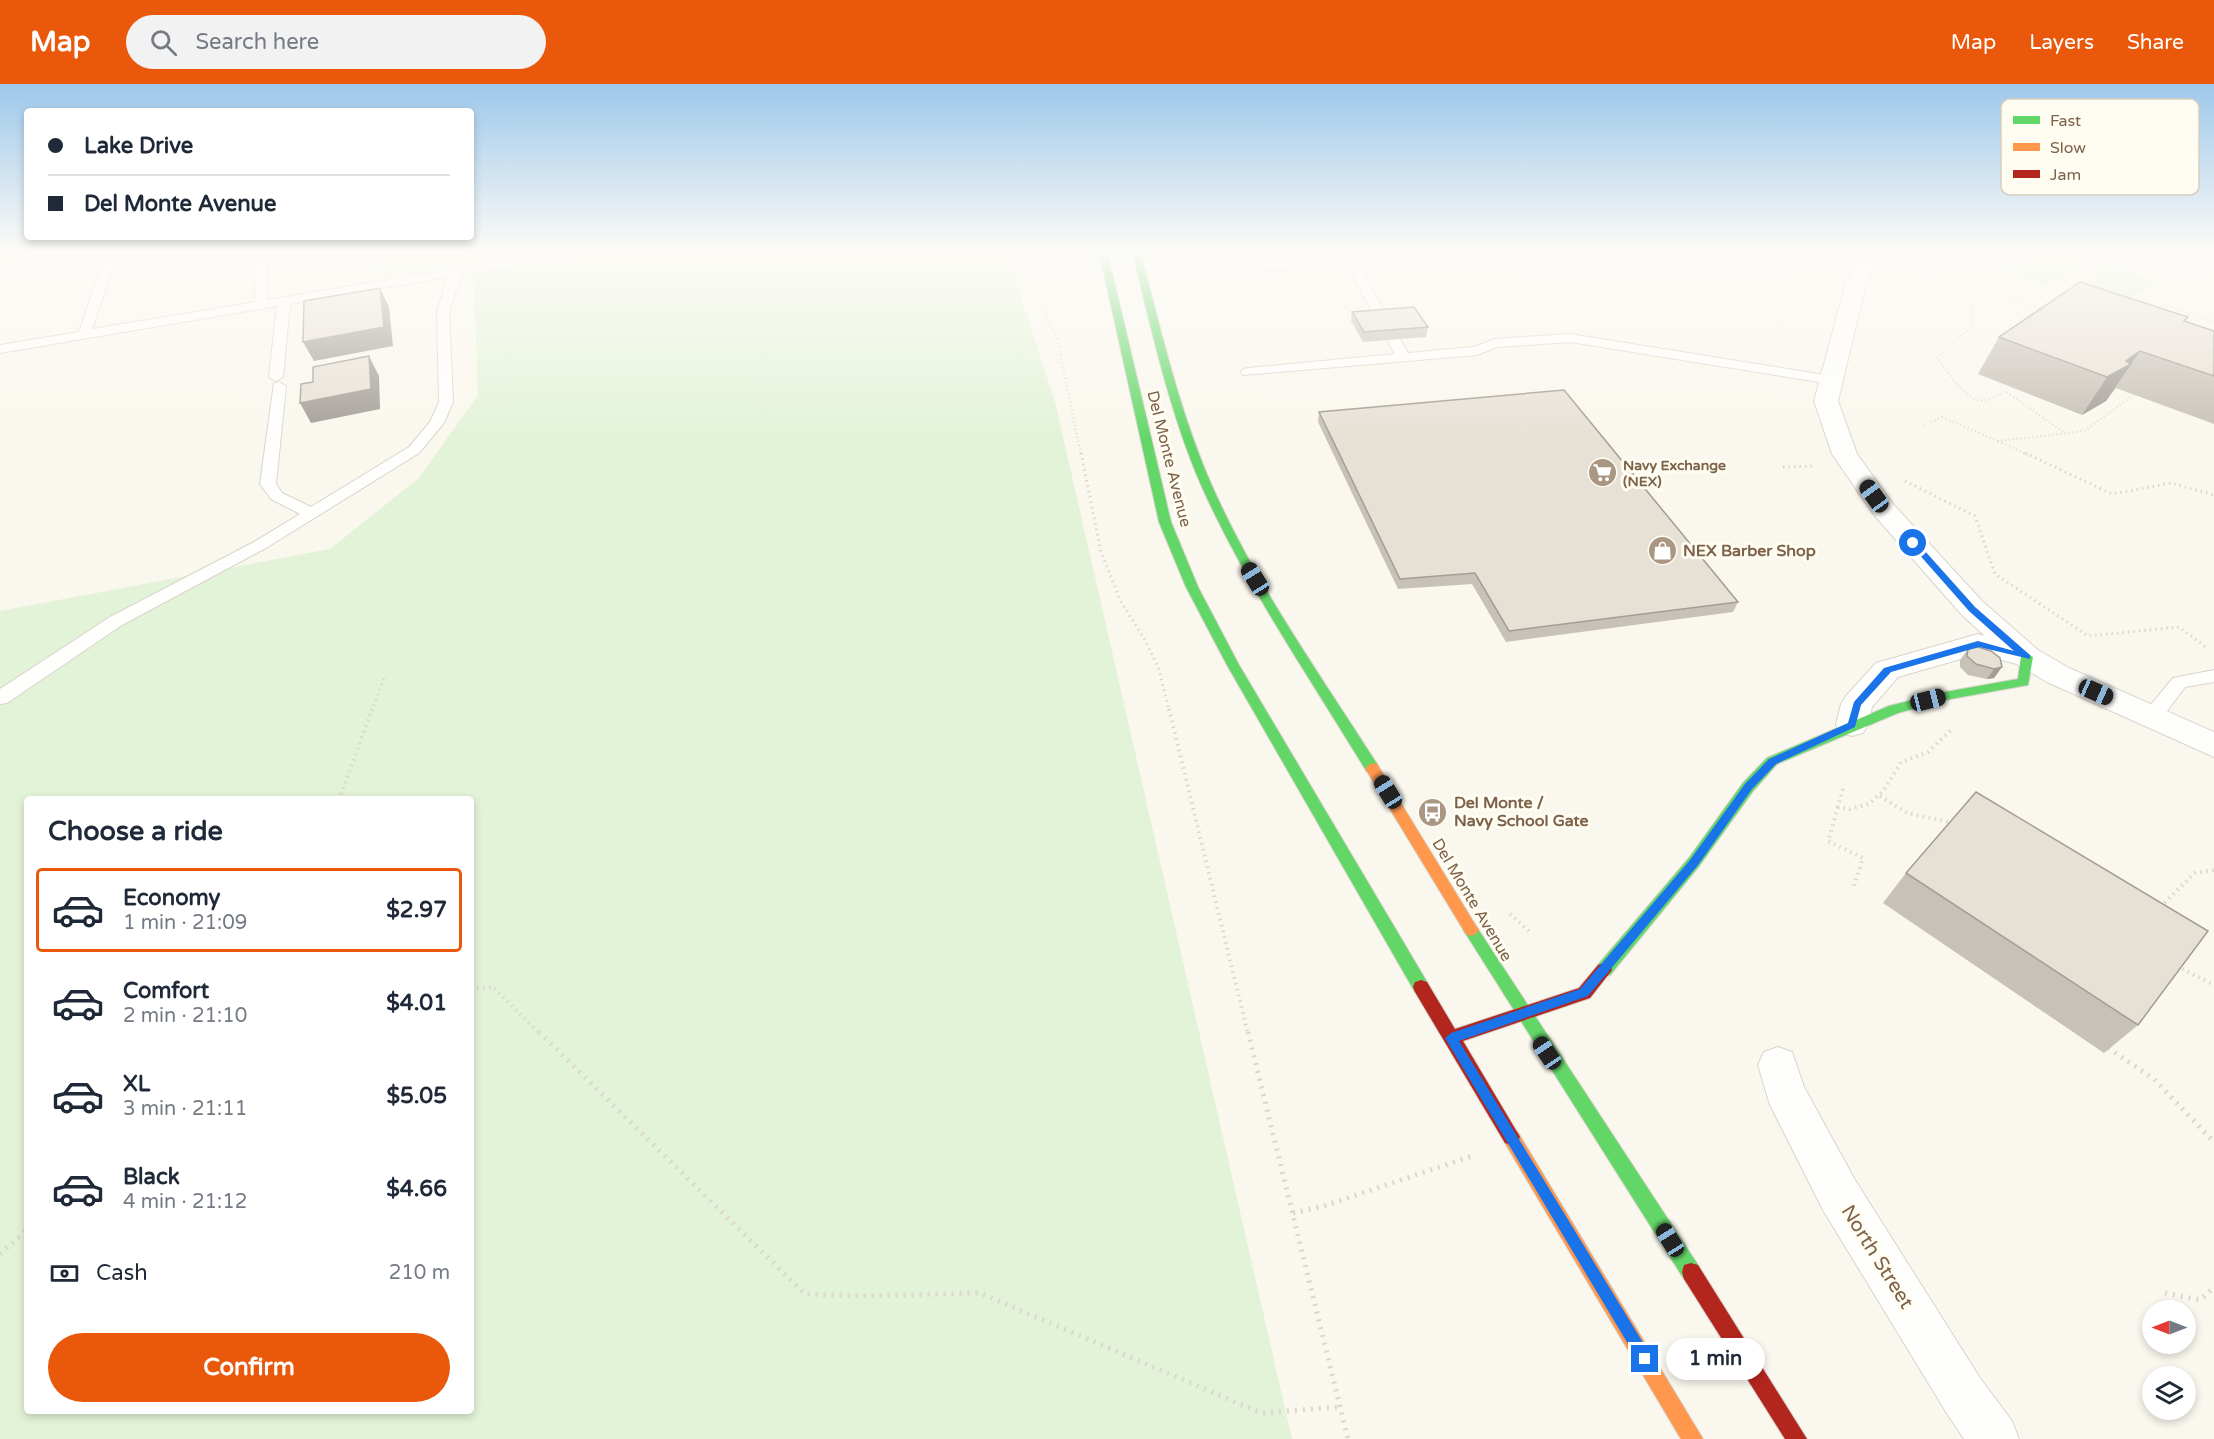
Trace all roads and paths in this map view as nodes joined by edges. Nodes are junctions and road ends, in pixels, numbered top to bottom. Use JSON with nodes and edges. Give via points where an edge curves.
{"nodes":[{"id":1,"x":91,"y":314,"type":"edge"},
{"id":2,"x":211,"y":314,"type":"edge"},
{"id":3,"x":283,"y":314,"type":"edge"},
{"id":4,"x":443,"y":314,"type":"edge"},
{"id":5,"x":1046,"y":314,"type":"edge"},
{"id":6,"x":1117,"y":314,"type":"edge"},
{"id":7,"x":1153,"y":314,"type":"edge"},
{"id":8,"x":1379,"y":314,"type":"edge"},
{"id":9,"x":1848,"y":314,"type":"edge"},
{"id":10,"x":1973,"y":314,"type":"edge"},
{"id":11,"x":2192,"y":314,"type":"edge"},
{"id":12,"x":2214,"y":322,"type":"edge"},
{"id":13,"x":84,"y":335,"type":"junction"},
{"id":14,"x":0,"y":349,"type":"edge"},
{"id":15,"x":1403,"y":357,"type":"junction"},
{"id":16,"x":1248,"y":372,"type":"dead end"},
{"id":17,"x":1832,"y":380,"type":"junction"},
{"id":18,"x":2135,"y":394,"type":"edge"},
{"id":19,"x":1924,"y":426,"type":"dead end"},
{"id":20,"x":2066,"y":433,"type":"junction"},
{"id":21,"x":1998,"y":441,"type":"junction"},
{"id":22,"x":1813,"y":459,"type":"dead end"},
{"id":23,"x":1656,"y":465,"type":"dead end"},
{"id":24,"x":1816,"y":466,"type":"junction"},
{"id":25,"x":1823,"y":466,"type":"dead end"},
{"id":26,"x":1616,"y":467,"type":"edge"},
{"id":27,"x":1783,"y":467,"type":"dead end"},
{"id":28,"x":1900,"y":478,"type":"dead end"},
{"id":29,"x":2214,"y":495,"type":"edge"},
{"id":30,"x":313,"y":514,"type":"junction"},
{"id":31,"x":2214,"y":653,"type":"edge"},
{"id":32,"x":2027,"y":657,"type":"junction"},
{"id":33,"x":2214,"y":676,"type":"edge"},
{"id":34,"x":384,"y":678,"type":"dead end"},
{"id":35,"x":0,"y":698,"type":"edge"},
{"id":36,"x":2152,"y":717,"type":"junction"},
{"id":37,"x":1852,"y":725,"type":"junction"},
{"id":38,"x":1958,"y":725,"type":"dead end"},
{"id":39,"x":2214,"y":745,"type":"edge"},
{"id":40,"x":1843,"y":789,"type":"dead end"},
{"id":41,"x":340,"y":796,"type":"edge"},
{"id":42,"x":1880,"y":796,"type":"junction"},
{"id":43,"x":1838,"y":807,"type":"junction"},
{"id":44,"x":1957,"y":824,"type":"edge"},
{"id":45,"x":2214,"y":870,"type":"edge"},
{"id":46,"x":1853,"y":889,"type":"dead end"},
{"id":47,"x":1503,"y":905,"type":"dead end"},
{"id":48,"x":2152,"y":907,"type":"edge"},
{"id":49,"x":1532,"y":934,"type":"dead end"},
{"id":50,"x":2171,"y":963,"type":"edge"},
{"id":51,"x":2214,"y":985,"type":"edge"},
{"id":52,"x":474,"y":988,"type":"edge"},
{"id":53,"x":1522,"y":1015,"type":"junction"},
{"id":54,"x":1451,"y":1038,"type":"junction"},
{"id":55,"x":2108,"y":1048,"type":"dead end"},
{"id":56,"x":1778,"y":1065,"type":"dead end"},
{"id":57,"x":2214,"y":1142,"type":"edge"},
{"id":58,"x":1478,"y":1154,"type":"dead end"},
{"id":59,"x":1293,"y":1213,"type":"junction"},
{"id":60,"x":24,"y":1233,"type":"edge"},
{"id":61,"x":0,"y":1254,"type":"edge"},
{"id":62,"x":2214,"y":1287,"type":"edge"},
{"id":63,"x":2165,"y":1293,"type":"dead end"},
{"id":64,"x":1341,"y":1407,"type":"junction"},
{"id":65,"x":1348,"y":1439,"type":"edge"},
{"id":66,"x":1693,"y":1439,"type":"edge"},
{"id":67,"x":1797,"y":1439,"type":"edge"},
{"id":68,"x":1994,"y":1439,"type":"edge"}],
"edges":[{"from":1,"to":13,"type":"lane"},
{"from":2,"to":13,"type":"lane"},
{"from":3,"to":30,"type":"lane","via":[[268,484],[276,496]]},
{"from":4,"to":30,"type":"lane","via":[[446,402],[437,423],[414,450]]},
{"from":5,"to":59,"type":"path","via":[[1058,339],[1101,552],[1121,602],[1159,669]]},
{"from":6,"to":54,"type":"main road","name":"Del Monte Avenue","via":[[1165,522],[1192,587],[1233,665]]},
{"from":7,"to":53,"type":"main road","name":"Del Monte Avenue","via":[[1181,420],[1237,550]]},
{"from":8,"to":15,"type":"lane"},
{"from":9,"to":17,"type":"street"},
{"from":10,"to":20,"type":"path","via":[[1973,325],[1937,358],[1953,380],[1977,400],[2006,391]]},
{"from":11,"to":12,"type":"path"},
{"from":13,"to":14,"type":"lane"},
{"from":15,"to":16,"type":"lane"},
{"from":15,"to":17,"type":"lane","via":[[1477,351],[1495,343],[1570,338]]},
{"from":17,"to":32,"type":"street","via":[[1826,401],[1853,468],[1884,510],[1972,609]]},
{"from":18,"to":20,"type":"path","via":[[2084,431]]},
{"from":19,"to":21,"type":"path","via":[[1942,417]]},
{"from":20,"to":21,"type":"path"},
{"from":21,"to":29,"type":"path","via":[[2112,494],[2171,483]]},
{"from":22,"to":24,"type":"path"},
{"from":23,"to":26,"type":"path"},
{"from":24,"to":25,"type":"path"},
{"from":24,"to":27,"type":"path"},
{"from":28,"to":31,"type":"path","via":[[1976,516],[1995,574],[2088,636],[2180,627]]},
{"from":30,"to":35,"type":"lane","via":[[117,621]]},
{"from":32,"to":36,"type":"street"},
{"from":32,"to":37,"type":"main road","via":[[2024,682],[1894,709]]},
{"from":32,"to":37,"type":"street","via":[[1978,644],[1887,670],[1857,704]]},
{"from":33,"to":36,"type":"lane","via":[[2179,682]]},
{"from":34,"to":41,"type":"path"},
{"from":36,"to":39,"type":"street"},
{"from":37,"to":53,"type":"main road","via":[[1773,762],[1748,787],[1694,862],[1584,993]]},
{"from":38,"to":42,"type":"path","via":[[1928,752],[1901,762]]},
{"from":40,"to":43,"type":"path"},
{"from":42,"to":43,"type":"path","via":[[1869,806]]},
{"from":42,"to":44,"type":"path","via":[[1914,818]]},
{"from":43,"to":46,"type":"path","via":[[1828,841],[1863,858]]},
{"from":45,"to":48,"type":"path","via":[[2195,873],[2163,904]]},
{"from":47,"to":49,"type":"path"},
{"from":50,"to":51,"type":"path"},
{"from":52,"to":64,"type":"path","via":[[493,987],[805,1294],[980,1293],[1261,1413]]},
{"from":53,"to":54,"type":"main road"},
{"from":53,"to":67,"type":"main road","name":"Del Monte Avenue"},
{"from":54,"to":66,"type":"main road","name":"Del Monte Avenue"},
{"from":55,"to":57,"type":"path","via":[[2154,1080]]},
{"from":56,"to":68,"type":"street","name":"North Street","via":[[1785,1092],[1839,1195]]},
{"from":58,"to":59,"type":"path"},
{"from":59,"to":64,"type":"path"},
{"from":60,"to":61,"type":"path"},
{"from":62,"to":63,"type":"path","via":[[2200,1300]]},
{"from":64,"to":65,"type":"path"}]}
